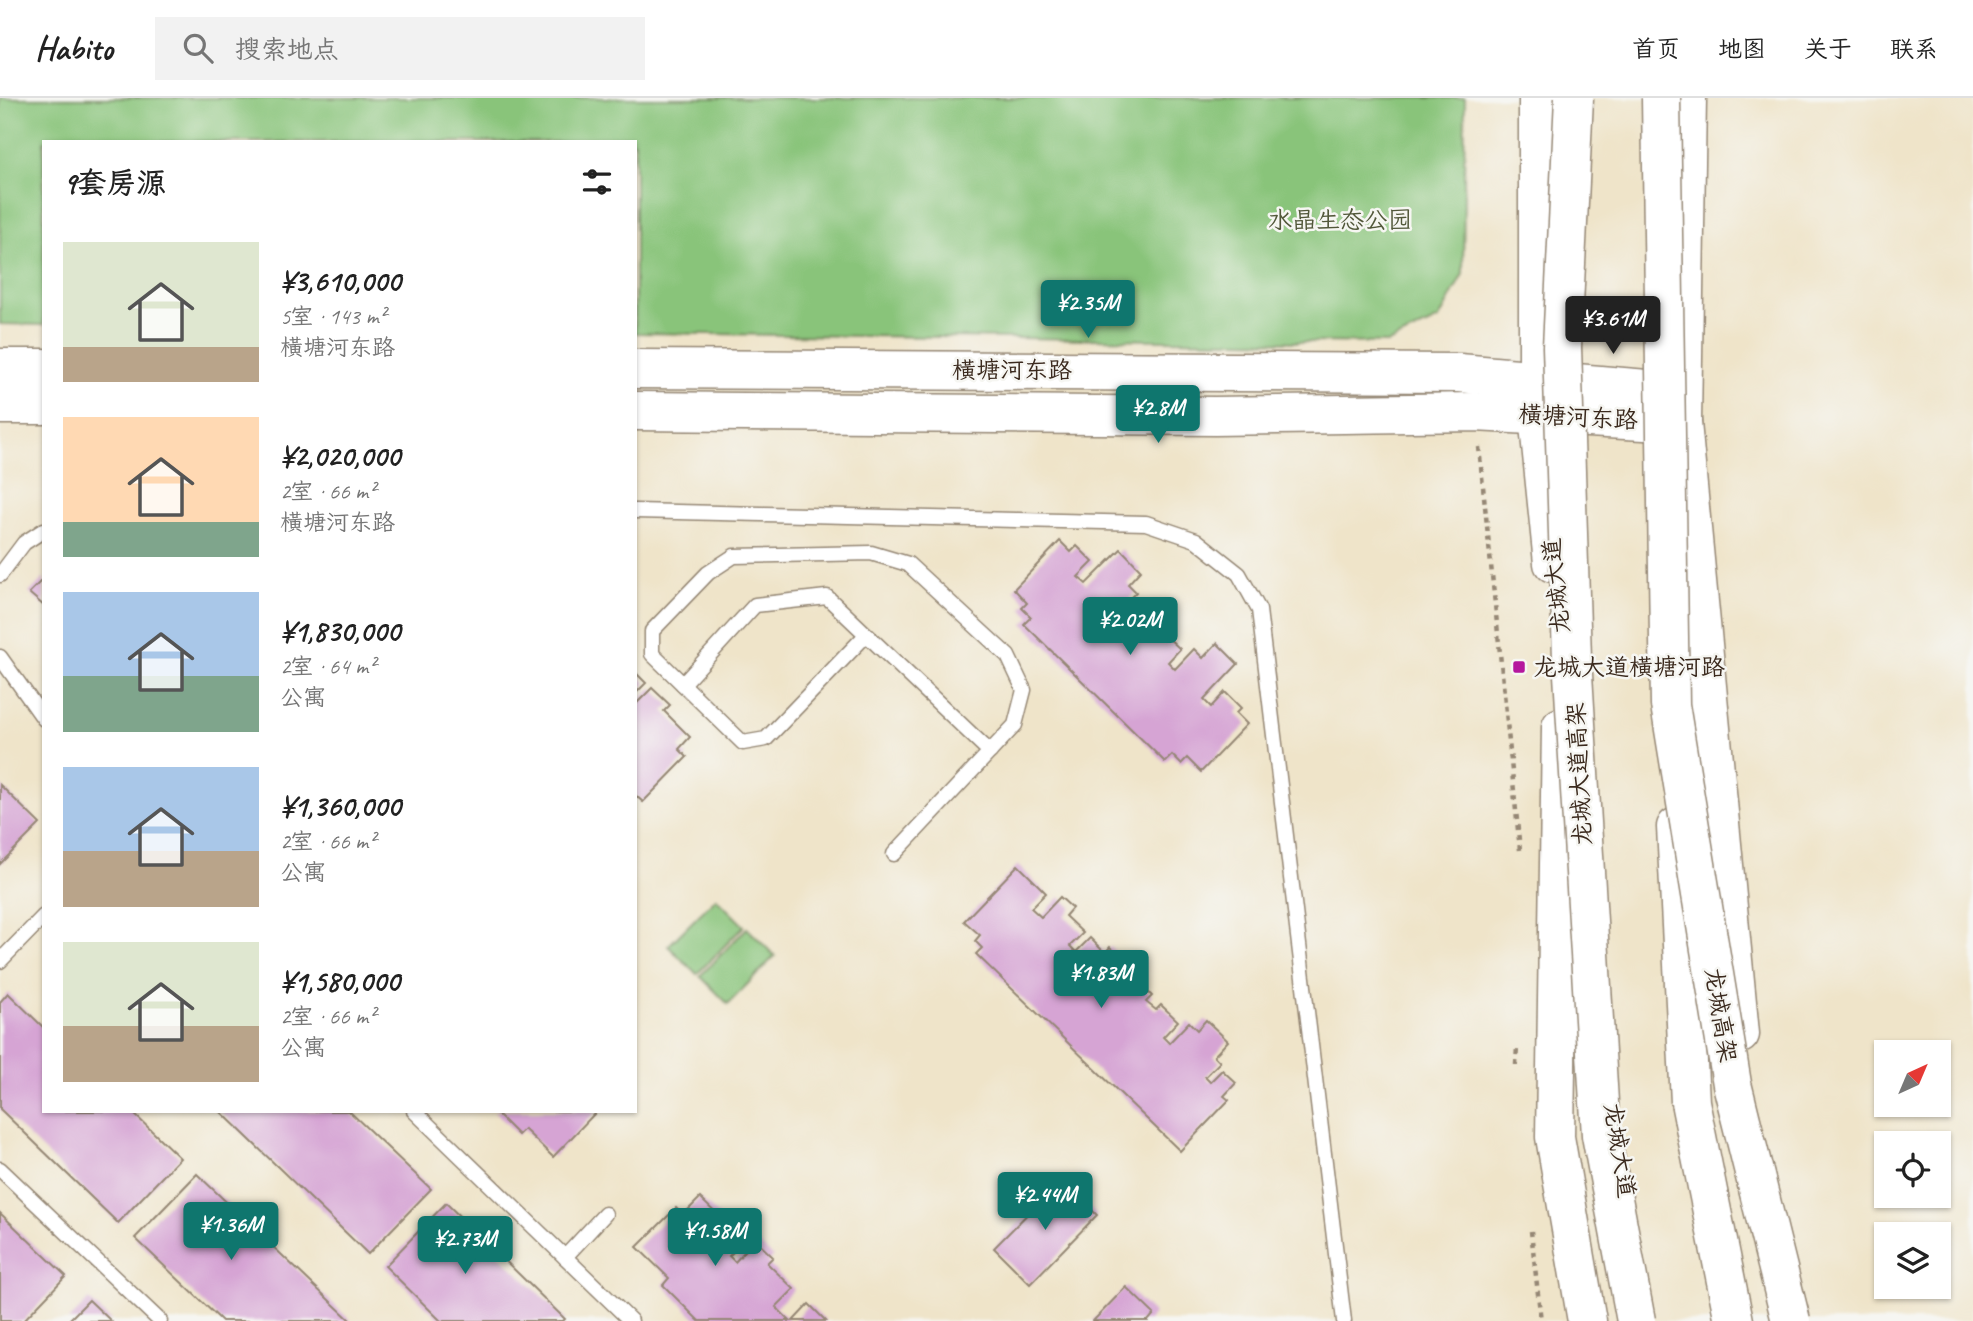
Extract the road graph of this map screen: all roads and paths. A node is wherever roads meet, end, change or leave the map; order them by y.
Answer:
1 (1538, 98) edge
2 (1574, 98) edge
3 (1661, 98) edge
4 (1687, 98) edge
5 (0, 368) edge
6 (42, 368) edge
7 (637, 369) edge
8 (1538, 397) junction
9 (0, 405) edge
10 (42, 405) edge
11 (1682, 407) junction
12 (637, 411) edge
13 (1475, 412) junction
14 (637, 512) edge
15 (42, 531) edge
16 (0, 575) edge
17 (866, 635) junction
18 (1562, 644) junction
19 (0, 657) edge
20 (683, 684) junction
21 (1670, 705) junction
22 (42, 716) edge
23 (990, 752) junction
24 (894, 855) dead end
25 (1520, 855) dead end
26 (42, 918) edge
27 (0, 961) edge
28 (1517, 1043) dead end
29 (1517, 1070) dead end
30 (416, 1113) edge
31 (0, 1169) edge
32 (605, 1214) dead end
33 (1530, 1217) dead end
34 (565, 1257) junction
35 (160, 1321) edge
36 (631, 1321) edge
37 (1344, 1321) edge
38 (1541, 1321) edge
39 (1587, 1321) edge
40 (1636, 1321) edge
41 (1650, 1321) edge
42 (1734, 1321) edge
43 (1771, 1321) edge
44 (1791, 1321) edge

1 - 8 main road, 龙城大道
2 - 40 main road, 龙城大道高架, bridge
3 - 21 main road, bridge
4 - 11 main road
5 - 6 main road
7 - 8 main road, 横塘河东路
8 - 11 main road, 横塘河东路
8 - 13 main road, 横塘河东路
8 - 18 main road, 龙城大道
9 - 10 main road
11 - 43 main road
12 - 13 main road, 横塘河东路
13 - 25 path
14 - 37 lane
15 - 16 lane
17 - 20 lane
17 - 20 lane
17 - 23 lane
18 - 39 main road
18 - 41 main road, 龙城大道
19 - 22 lane
20 - 23 lane
21 - 42 main road, bridge
21 - 44 main road, 龙城高架, bridge
23 - 24 lane
26 - 27 lane
28 - 29 path
30 - 34 lane
31 - 35 lane
32 - 34 lane
33 - 38 path
34 - 36 lane

